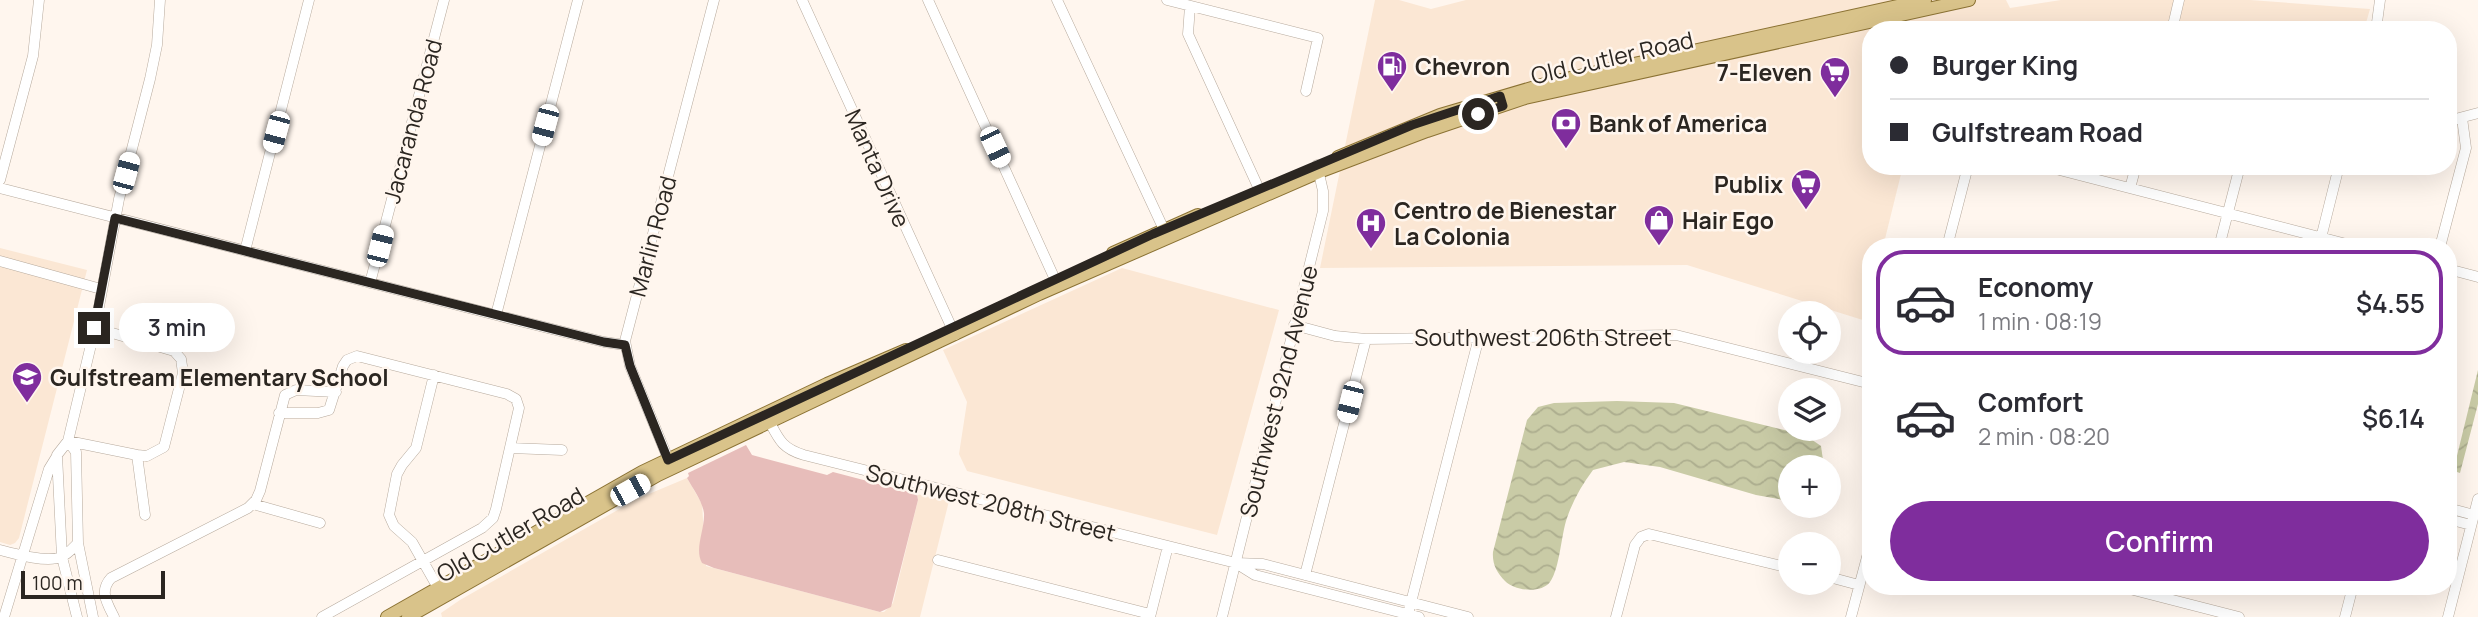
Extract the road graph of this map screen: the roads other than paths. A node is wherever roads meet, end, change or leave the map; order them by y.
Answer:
1 (39, 0) edge
2 (160, 0) edge
3 (309, 0) edge
4 (444, 0) edge
5 (578, 0) edge
6 (714, 0) edge
7 (802, 0) edge
8 (928, 0) edge
9 (1057, 0) edge
10 (1167, 0) edge
11 (1925, 0) edge
12 (1969, 0) edge
13 (2179, 0) edge
14 (2380, 0) edge
15 (1189, 6) junction
16 (1898, 11) junction
17 (2174, 21) edge
18 (2377, 21) edge
19 (1713, 51) junction
20 (1610, 68) junction
21 (1596, 82) junction
22 (1306, 91) dead end
23 (1502, 101) junction
24 (2478, 113) edge
25 (2462, 118) junction
26 (2457, 119) edge
27 (1318, 169) junction
28 (1966, 175) edge
29 (2079, 175) edge
30 (2134, 175) edge
31 (2238, 175) edge
32 (2337, 175) edge
33 (0, 180) edge
34 (0, 188) edge
35 (2130, 188) junction
36 (1259, 189) junction
37 (2228, 213) junction
38 (115, 218) junction
39 (1165, 234) junction
40 (1949, 238) edge
41 (2221, 238) edge
42 (2321, 238) joint
43 (2442, 238) edge
44 (245, 251) junction
45 (0, 261) edge
46 (2457, 271) edge
47 (2478, 277) edge
48 (370, 283) junction
49 (1057, 283) junction
50 (101, 289) junction
51 (496, 315) junction
52 (1294, 325) junction
53 (94, 328) junction
54 (953, 332) junction
55 (1479, 337) junction
56 (1366, 339) junction
57 (625, 345) junction
58 (434, 375) junction
59 (1862, 382) edge
60 (336, 392) junction
61 (279, 413) junction
62 (768, 418) junction
63 (68, 441) junction
64 (510, 448) junction
65 (562, 450) dead end
66 (57, 455) junction
67 (137, 455) junction
68 (670, 464) junction
69 (2478, 499) edge
70 (253, 504) junction
71 (2457, 512) edge
72 (145, 515) dead end
73 (2457, 519) edge
74 (2473, 520) junction
75 (320, 523) dead end
76 (78, 543) junction
77 (1168, 546) junction
78 (0, 550) edge
79 (24, 556) junction
80 (62, 557) junction
81 (939, 559) dead end
82 (423, 562) junction
83 (1236, 563) junction
84 (1778, 565) edge
85 (1862, 574) edge
86 (1305, 575) junction
87 (1841, 581) edge
88 (2457, 582) edge
89 (1859, 585) junction
90 (441, 593) junction
91 (2153, 595) edge
92 (2351, 595) edge
93 (2454, 595) edge
94 (1411, 603) junction
95 (1408, 614) junction
96 (1150, 615) edge
97 (4, 617) edge
98 (77, 617) edge
99 (93, 617) edge
100 (114, 617) edge
101 (322, 617) edge
102 (387, 617) edge
103 (408, 617) edge
104 (1223, 617) edge
105 (1419, 617) edge
106 (1468, 617) edge
107 (1616, 617) edge
108 (1851, 617) edge
109 (2239, 617) edge
110 (2345, 617) edge
111 (2448, 617) edge

1 - 33 street
2 - 38 street
3 - 44 street
4 - 48 street, Jacaranda Road
5 - 51 street
6 - 57 street, Marlin Road
7 - 54 street, Manta Drive
8 - 49 street
9 - 39 street
10 - 15 street
11 - 16 main road, Old Cutler Road
12 - 16 main road, Old Cutler Road
13 - 17 street
14 - 18 street
15 - 22 street
15 - 36 street
16 - 19 main road, Old Cutler Road
19 - 20 main road, Old Cutler Road
19 - 21 main road, Old Cutler Road
20 - 21 main road
20 - 23 main road, Old Cutler Road
21 - 23 main road, Old Cutler Road
23 - 27 main road, Old Cutler Road
24 - 25 street
25 - 26 street
25 - 43 street
27 - 36 main road, Old Cutler Road
27 - 39 main road, Old Cutler Road
27 - 52 street, Southwest 92nd Avenue
28 - 40 street
29 - 35 street
30 - 35 street
31 - 37 street
32 - 42 street
34 - 38 street
35 - 37 street
36 - 39 main road, Old Cutler Road
37 - 41 street
37 - 42 street
38 - 44 street
38 - 50 street
39 - 49 main road, Old Cutler Road
44 - 48 street
45 - 50 street
46 - 47 street
48 - 51 street
49 - 54 main road, Old Cutler Road
50 - 53 street
51 - 57 street
52 - 56 street, Southwest 206th Street
52 - 83 street, Southwest 92nd Avenue
53 - 63 street
53 - 67 street
54 - 62 main road, Old Cutler Road
55 - 56 street, Southwest 206th Street
55 - 59 street, Southwest 206th Street
55 - 94 street
56 - 86 street
57 - 68 street, Marlin Road
58 - 60 street
58 - 64 street
58 - 82 street
60 - 61 street
60 - 61 street
61 - 70 street
62 - 68 main road, Old Cutler Road
62 - 77 street, Southwest 208th Street
63 - 66 street
63 - 67 street
63 - 76 street
64 - 65 street
64 - 82 street
66 - 79 street
66 - 80 street
67 - 72 street
68 - 90 main road, Old Cutler Road
69 - 74 street
70 - 75 street
70 - 100 street
71 - 74 street
73 - 74 street
74 - 88 street
76 - 80 street
76 - 99 street
77 - 83 street, Southwest 208th Street
77 - 96 street
78 - 79 street
79 - 80 street
79 - 97 street
80 - 98 street
81 - 96 street
82 - 90 street
82 - 101 street
83 - 86 street, Southwest 208th Street
83 - 95 street, Southwest 208th Street
83 - 104 street, Southwest 92nd Avenue
84 - 107 street
85 - 89 street
86 - 94 street, Southwest 208th Street
87 - 89 street
89 - 108 street
90 - 102 main road, Old Cutler Road
90 - 103 main road, Old Cutler Road
91 - 109 street
92 - 110 street
93 - 111 street
94 - 95 street
94 - 106 street, Southwest 208th Street
95 - 105 street, Southwest 208th Street

